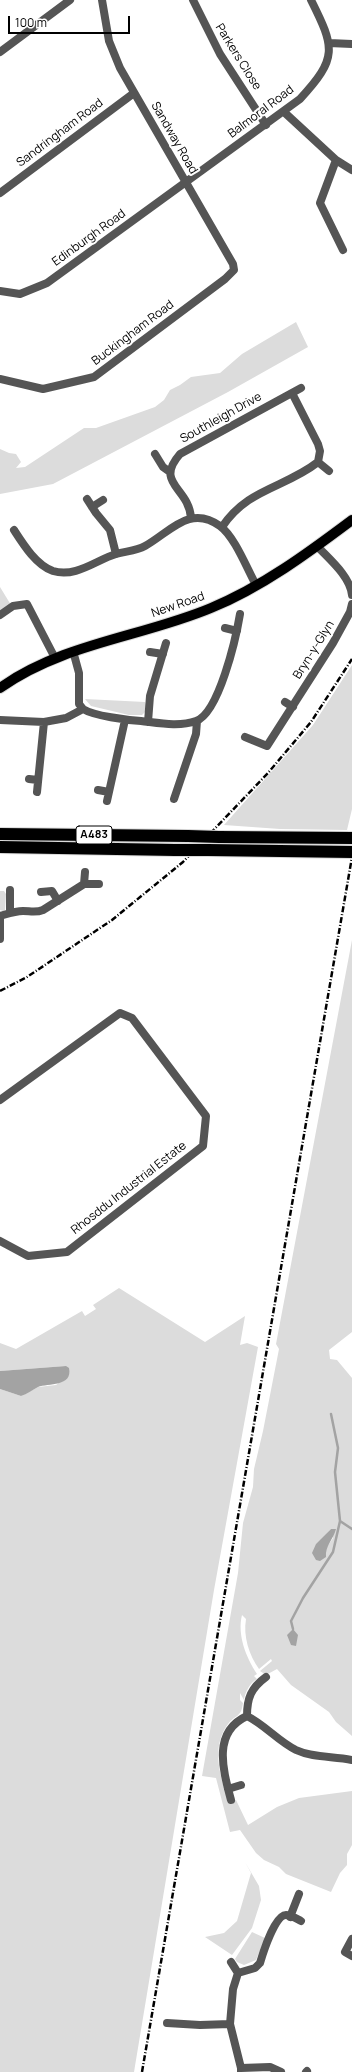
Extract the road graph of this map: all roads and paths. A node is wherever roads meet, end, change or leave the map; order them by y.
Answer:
1 (70, 0) edge
2 (102, 0) edge
3 (193, 0) edge
4 (311, 0) edge
5 (330, 43) junction
6 (352, 44) edge
7 (0, 52) edge
8 (134, 93) junction
9 (284, 112) junction
10 (266, 124) junction
11 (336, 160) junction
12 (352, 170) edge
13 (186, 183) junction
14 (0, 193) edge
15 (343, 250) dead end
16 (225, 279) joint
17 (0, 291) edge
18 (0, 379) edge
19 (301, 388) dead end
20 (292, 393) junction
21 (155, 454) dead end
22 (318, 462) junction
23 (329, 471) dead end
24 (170, 472) junction
25 (87, 499) dead end
26 (103, 500) dead end
27 (92, 507) junction
28 (190, 518) junction
29 (352, 520) edge
30 (222, 527) junction
31 (14, 530) dead end
32 (317, 546) junction
33 (116, 554) junction
34 (256, 585) junction
35 (352, 595) edge
36 (352, 604) edge
37 (240, 614) dead end
38 (0, 615) edge
39 (225, 628) dead end
40 (237, 631) junction
41 (166, 643) dead end
42 (73, 651) junction
43 (150, 652) dead end
44 (163, 654) junction
45 (54, 658) junction
46 (0, 688) edge
47 (285, 702) dead end
48 (293, 707) junction
49 (83, 709) junction
50 (0, 720) edge
51 (125, 720) junction
52 (197, 720) junction
53 (44, 722) junction
54 (148, 722) junction
55 (244, 737) dead end
56 (29, 780) dead end
57 (38, 780) junction
58 (98, 790) dead end
59 (37, 792) dead end
60 (174, 799) dead end
61 (0, 834) edge
62 (350, 838) edge
63 (0, 847) edge
64 (349, 852) edge
65 (85, 872) dead end
66 (84, 884) junction
67 (99, 884) dead end
68 (10, 890) dead end
69 (42, 892) dead end
70 (58, 901) junction
71 (10, 913) junction
72 (0, 916) edge
73 (0, 938) edge
74 (0, 1100) edge
75 (0, 1241) edge
76 (266, 1677) dead end
77 (247, 1716) junction
78 (352, 1760) edge
79 (241, 1785) dead end
80 (228, 1789) junction
81 (231, 1800) dead end
82 (299, 1894) dead end
83 (290, 1916) junction
84 (301, 1921) dead end
85 (352, 1939) edge
86 (352, 1956) edge
87 (231, 1962) dead end
88 (238, 1973) junction
89 (167, 2023) dead end
90 (230, 2024) junction
91 (241, 2070) edge
92 (281, 2072) edge

1 - 7 street
2 - 8 street, Sandway Road
3 - 10 street, Parkers Close
4 - 5 street, Balmoral Road
5 - 6 street
5 - 9 street, Balmoral Road
8 - 13 street, Sandway Road
8 - 14 street, Sandringham Road
9 - 10 street, Balmoral Road
9 - 11 street
10 - 13 street, Balmoral Road
11 - 12 street
11 - 15 street
13 - 16 street, Sandway Road
13 - 17 street, Edinburgh Road
16 - 18 street, Buckingham Road
19 - 20 street, Southleigh Drive
20 - 22 street
20 - 24 street, Southleigh Drive
21 - 24 street
22 - 23 street
22 - 30 street
24 - 28 street
25 - 27 street
26 - 27 street
27 - 33 street
28 - 30 street
28 - 33 street
29 - 32 main road, New Road
30 - 34 street
31 - 33 street
32 - 34 main road, New Road
32 - 35 street
34 - 42 main road, New Road
36 - 48 street, Bryn-y-Glyn
37 - 40 street
38 - 45 street
39 - 40 street
40 - 52 street
41 - 44 street
42 - 45 main road, New Road
42 - 49 street
43 - 44 street
44 - 54 street
45 - 46 main road, New Road
47 - 48 street
48 - 55 street, Bryn-y-Glyn
49 - 51 street
49 - 53 street
50 - 53 street
51 - 54 street
51 - 58 street
52 - 54 street
52 - 60 street
53 - 57 street
56 - 57 street
57 - 59 street
61 - 62 highway, A483, bridge
63 - 64 highway, A483, bridge
65 - 66 street
66 - 67 street
66 - 70 street
68 - 71 street
69 - 70 street
70 - 71 street
71 - 72 street
72 - 73 street
74 - 75 street, Rhosddu Industrial Estate
76 - 77 street
77 - 78 street
77 - 80 street
79 - 80 street
80 - 81 street
82 - 83 street
83 - 84 street
83 - 88 street
85 - 86 street
87 - 88 street
88 - 90 street
89 - 90 street
90 - 91 street
91 - 92 street

